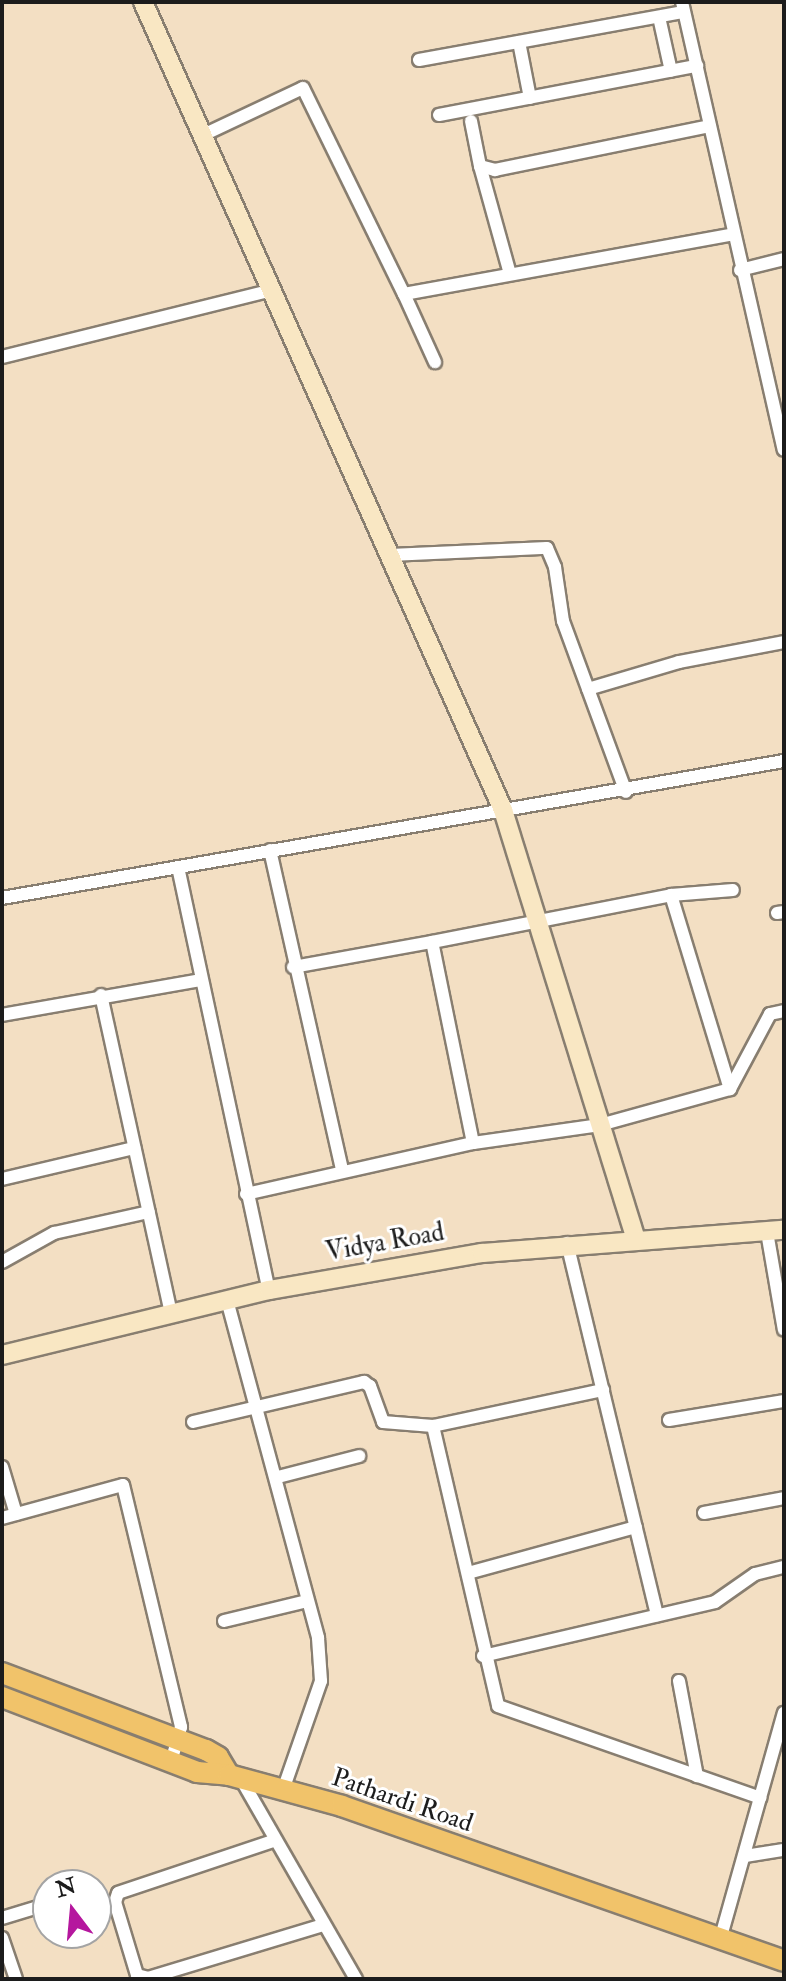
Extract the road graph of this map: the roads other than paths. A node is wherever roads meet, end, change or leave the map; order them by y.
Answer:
1 (143, 2) edge
2 (683, 7) edge
3 (659, 17) junction
4 (519, 42) junction
5 (419, 60) dead end
6 (697, 66) junction
7 (671, 71) junction
8 (530, 98) junction
9 (439, 115) dead end
10 (471, 121) dead end
11 (710, 126) junction
12 (203, 135) junction
13 (480, 166) junction
14 (733, 234) junction
15 (784, 259) edge
16 (740, 270) junction
17 (510, 274) junction
18 (273, 290) junction
19 (404, 294) junction
20 (2, 357) edge
21 (435, 362) dead end
22 (784, 450) edge
23 (390, 555) junction
24 (784, 642) edge
25 (588, 689) junction
26 (784, 761) edge
27 (626, 792) junction
28 (503, 810) junction
29 (270, 850) junction
30 (178, 867) junction
31 (733, 890) dead end
32 (671, 895) junction
33 (2, 898) edge
34 (538, 922) junction
35 (432, 942) junction
36 (293, 967) junction
37 (200, 980) junction
38 (101, 995) junction
39 (784, 1011) edge
40 (2, 1015) edge
41 (730, 1089) junction
42 (600, 1125) junction
43 (473, 1143) junction
44 (134, 1148) junction
45 (342, 1170) junction
46 (2, 1179) edge
47 (246, 1194) junction
48 (149, 1212) junction
49 (775, 1231) edge
50 (636, 1239) junction
51 (567, 1243) junction
52 (2, 1262) edge
53 (269, 1290) junction
54 (227, 1300) junction
55 (171, 1314) junction
56 (784, 1330) edge
57 (2, 1355) edge
58 (603, 1390) junction
59 (784, 1401) edge
60 (257, 1406) junction
61 (669, 1420) dead end
62 (193, 1422) dead end
63 (433, 1426) junction
64 (359, 1456) dead end
65 (2, 1467) edge
66 (278, 1477) junction
67 (784, 1498) edge
68 (704, 1513) dead end
69 (16, 1514) junction
70 (2, 1518) edge
71 (636, 1527) junction
72 (784, 1567) edge
73 (468, 1573) junction
74 (307, 1601) junction
75 (657, 1615) junction
76 (224, 1621) dead end
77 (483, 1656) junction
78 (2, 1673) edge
79 (679, 1681) dead end
80 (2, 1697) edge
81 (784, 1713) edge
82 (179, 1740) junction
83 (171, 1762) junction
84 (697, 1776) junction
85 (235, 1777) junction
86 (283, 1790) junction
87 (760, 1798) junction
88 (273, 1841) junction
89 (784, 1850) edge
90 (745, 1856) junction
91 (32, 1909) edge
92 (2, 1918) edge
93 (323, 1925) junction
94 (2, 1938) edge
95 (720, 1940) junction
96 (784, 1961) edge
97 (16, 1979) edge
98 (356, 1979) edge

1 - 12 street
2 - 3 street
2 - 6 street
3 - 4 street
3 - 7 street
4 - 5 street
4 - 8 street
6 - 7 street
6 - 11 street
7 - 8 street
8 - 9 street
10 - 13 street
11 - 13 street
11 - 14 street
12 - 18 street
12 - 19 street
13 - 17 street
14 - 16 street
14 - 17 street
15 - 16 street
16 - 22 street
17 - 19 street
18 - 20 street
18 - 23 street
19 - 21 street
23 - 25 street
23 - 28 street
24 - 25 street
25 - 27 street
26 - 27 street
27 - 28 street
28 - 29 street
28 - 34 street
29 - 30 street
29 - 36 street
30 - 33 street
30 - 37 street
31 - 32 street
32 - 34 street
32 - 41 street
34 - 35 street
34 - 42 street
35 - 36 street
35 - 43 street
36 - 45 street
37 - 38 street
37 - 47 street
38 - 40 street
38 - 44 street
39 - 41 street
41 - 42 street
42 - 43 street
42 - 50 street
43 - 45 street
44 - 46 street
44 - 48 street
45 - 47 street
47 - 53 street
48 - 52 street
48 - 55 street
49 - 50 street, Vidya Road
49 - 56 street
50 - 51 street, Vidya Road
51 - 53 street, Vidya Road
51 - 58 street
53 - 54 street, Vidya Road
54 - 55 street, Vidya Road
54 - 60 street
55 - 57 street, Vidya Road
58 - 63 street
58 - 71 street
59 - 61 street
60 - 62 street
60 - 63 street
60 - 66 street
63 - 73 street
64 - 66 street
65 - 69 street
66 - 74 street
67 - 68 street
69 - 70 street
69 - 82 street
71 - 73 street
71 - 75 street
72 - 75 street
73 - 77 street
74 - 76 street
74 - 86 street
75 - 77 street
77 - 84 street
78 - 82 main road
79 - 84 street
80 - 83 main road, Pathardi Road
81 - 87 street
82 - 83 street
82 - 85 main road
83 - 85 main road, Pathardi Road
84 - 87 street
85 - 86 main road, Pathardi Road
85 - 88 street
86 - 95 main road, Pathardi Road
87 - 90 street
88 - 93 street
88 - 93 street
89 - 90 street
90 - 95 street
91 - 92 street
93 - 98 street
94 - 97 street
95 - 96 main road, Pathardi Road

